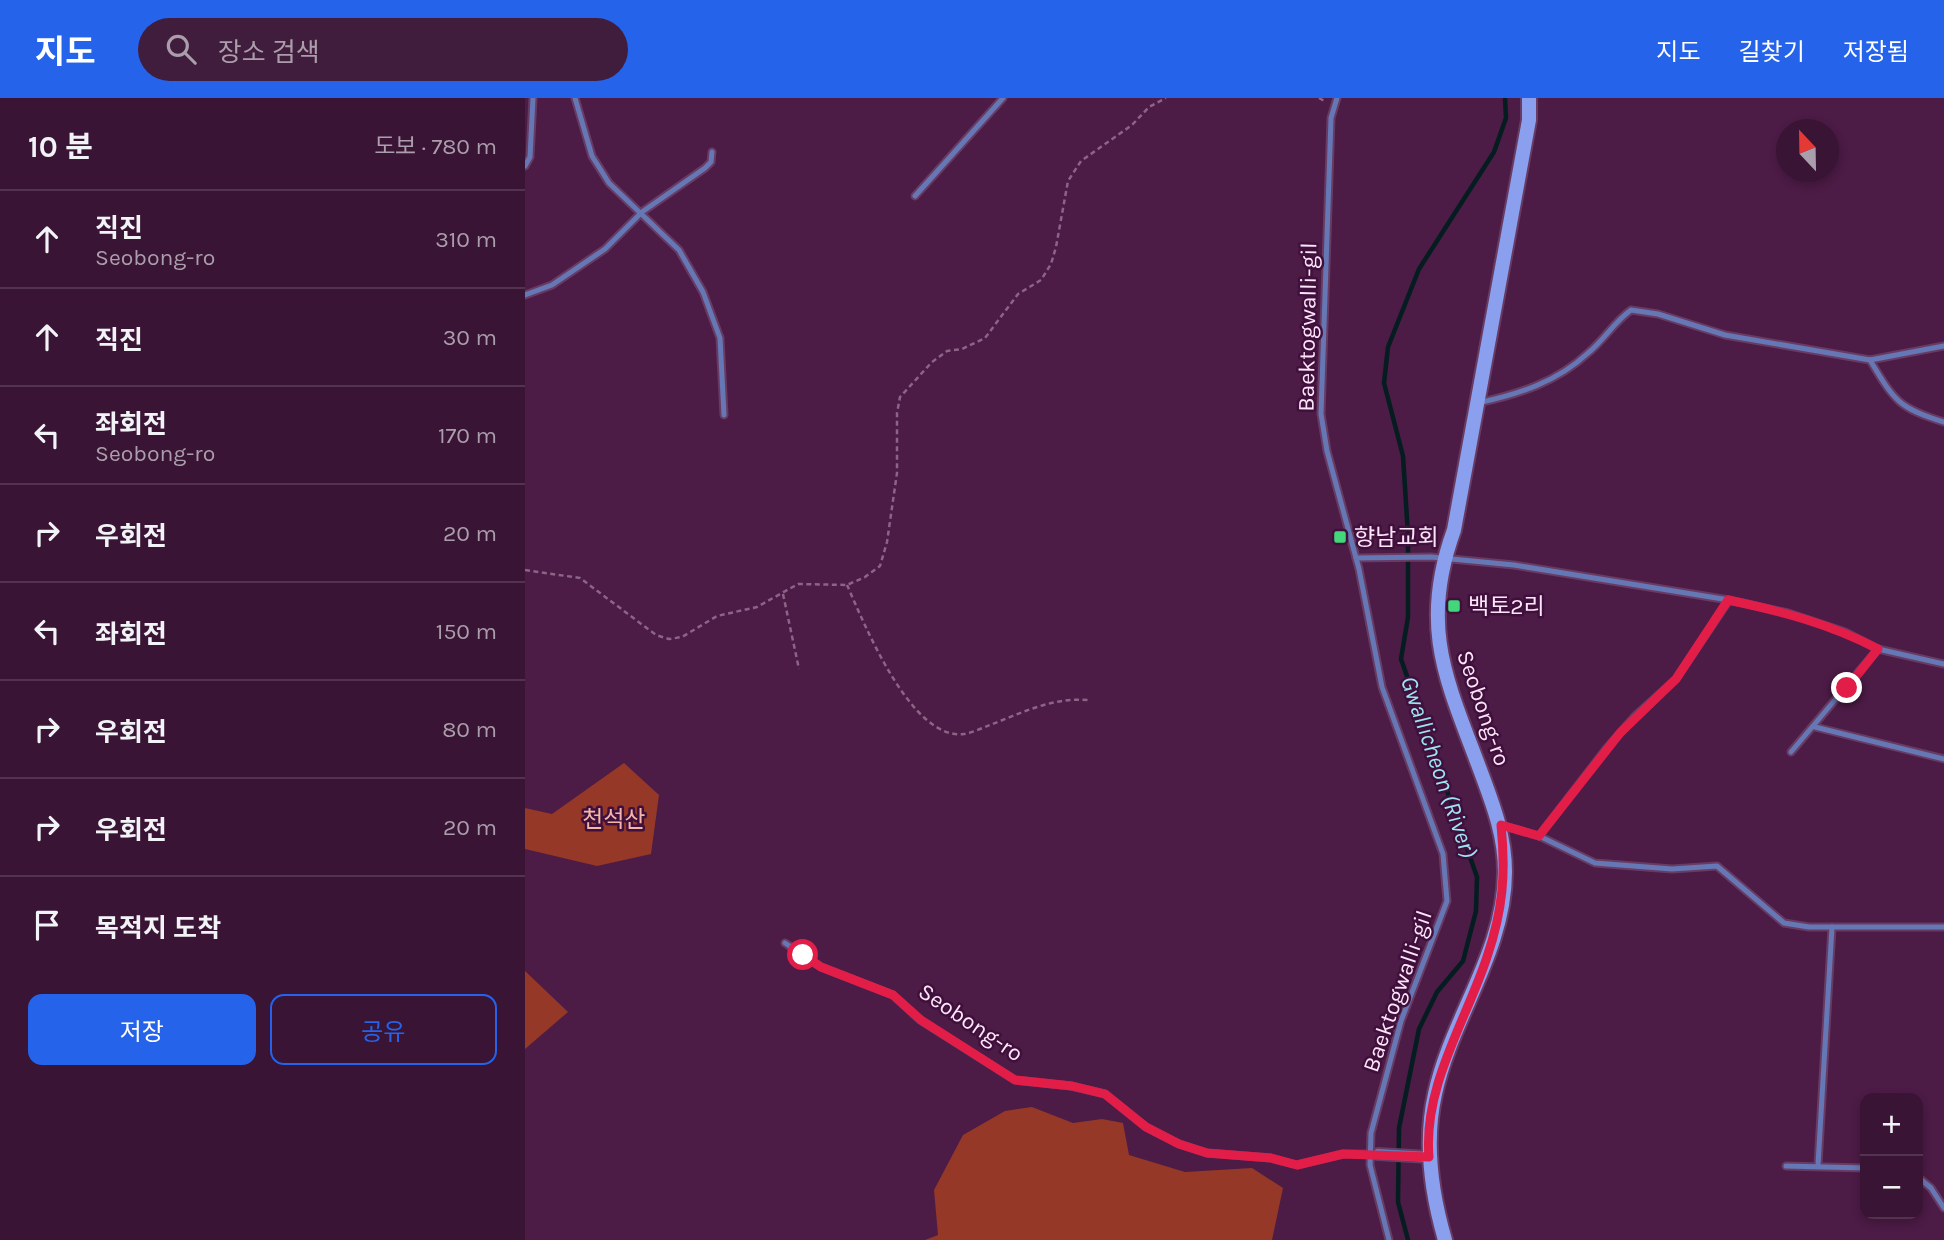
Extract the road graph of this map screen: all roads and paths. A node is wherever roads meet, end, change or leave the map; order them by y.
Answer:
1 (533, 98) edge
2 (575, 98) edge
3 (1003, 98) edge
4 (1166, 98) edge
5 (1338, 98) edge
6 (1529, 98) edge
7 (712, 152) dead end
8 (525, 166) edge
9 (915, 196) dead end
10 (642, 212) junction
11 (525, 295) edge
12 (1944, 346) edge
13 (1870, 360) junction
14 (1478, 403) junction
15 (724, 415) dead end
16 (1944, 422) edge
17 (1356, 558) junction
18 (1437, 558) junction
19 (525, 570) edge
20 (847, 584) junction
21 (783, 593) junction
22 (1728, 600) junction
23 (1878, 649) junction
24 (1944, 664) edge
25 (799, 669) dead end
26 (1088, 700) dead end
27 (1815, 727) junction
28 (1791, 752) dead end
29 (1944, 759) edge
30 (1501, 825) junction
31 (1539, 836) junction
32 (1832, 927) junction
33 (1944, 927) edge
34 (785, 943) dead end
35 (1374, 1154) junction
36 (1429, 1157) junction
37 (1818, 1165) junction
38 (1786, 1166) dead end
39 (1860, 1168) edge
40 (1923, 1182) edge
41 (1944, 1208) edge
42 (1389, 1240) edge
43 (1445, 1240) edge

1 - 8 lane
2 - 10 lane
3 - 9 lane
4 - 20 path
5 - 17 lane, Baektogwalli-gil
6 - 14 main road, Seobong-ro
7 - 10 lane
10 - 11 lane
10 - 15 lane
12 - 13 lane
13 - 14 lane
13 - 16 lane
14 - 18 main road, Seobong-ro
17 - 18 lane
17 - 35 lane, Baektogwalli-gil
18 - 22 lane
18 - 30 main road, Seobong-ro
19 - 21 path
20 - 21 path
20 - 26 path
21 - 25 path
22 - 23 lane
22 - 31 lane
23 - 24 lane
23 - 27 lane
27 - 28 lane
27 - 29 lane
30 - 31 lane
30 - 36 main road, Seobong-ro
31 - 32 lane
32 - 33 lane
32 - 37 lane
34 - 35 lane, Seobong-ro
35 - 36 street
35 - 42 lane, Baektogwalli-gil
36 - 43 main road, Seobong-ro
37 - 38 lane
37 - 39 lane
40 - 41 lane

